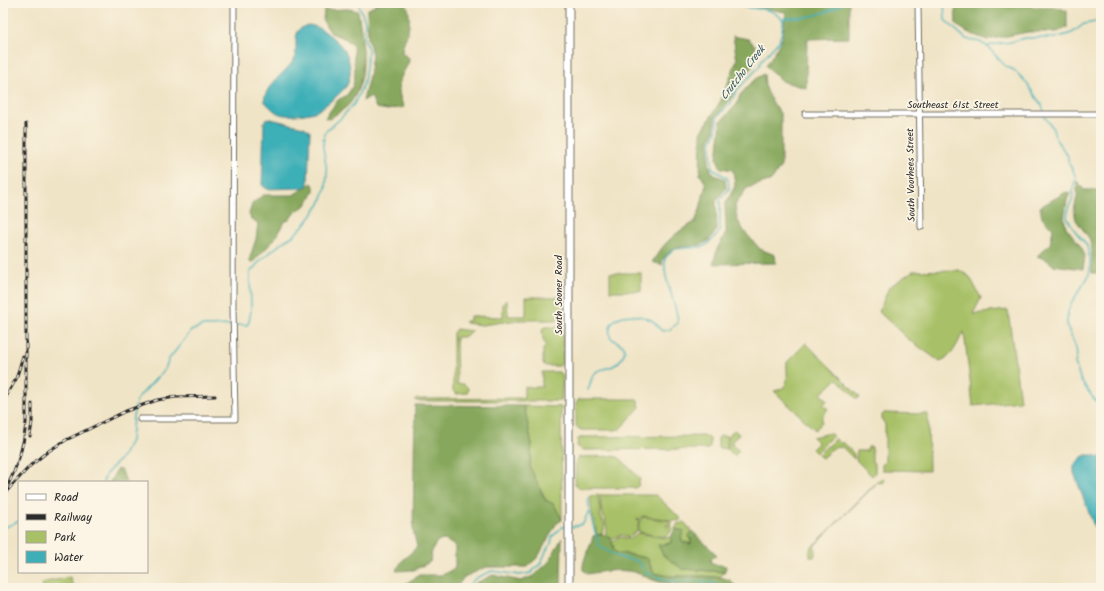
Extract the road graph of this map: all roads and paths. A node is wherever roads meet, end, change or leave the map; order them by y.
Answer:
1 (234, 3) edge
2 (569, 3) edge
3 (918, 3) edge
4 (805, 114) dead end
5 (1101, 114) edge
6 (919, 115) junction
7 (921, 227) dead end
8 (140, 419) dead end
9 (88, 588) edge
10 (91, 588) edge
11 (569, 588) edge

1 - 8 street
2 - 11 main road, South Sooner Road
3 - 6 street, South Voorhees Street
4 - 6 street, Southeast 61st Street
5 - 6 street, Southeast 61st Street
6 - 7 street, South Voorhees Street
9 - 10 street

